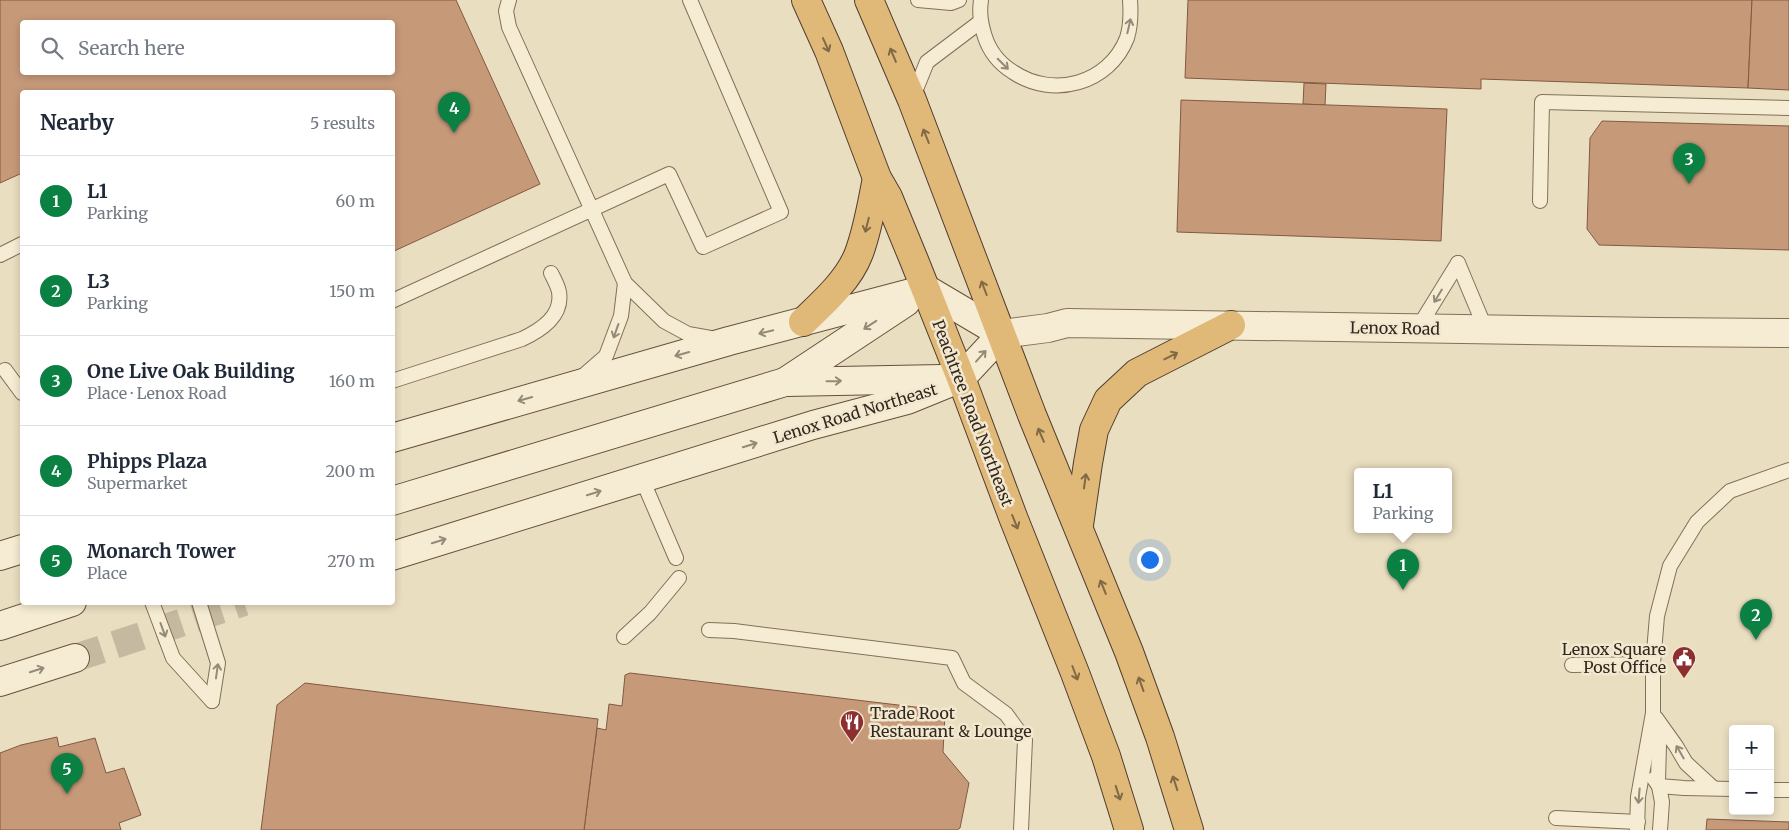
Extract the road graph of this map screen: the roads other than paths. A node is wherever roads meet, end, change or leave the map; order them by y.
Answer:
1 (509, 0) edge
2 (690, 0) edge
3 (806, 0) edge
4 (869, 0) edge
5 (918, 0) edge
6 (959, 0) edge
7 (980, 0) edge
8 (1130, 0) edge
9 (980, 22) junction
10 (912, 100) junction
11 (1789, 108) edge
12 (877, 178) junction
13 (1540, 201) dead end
14 (592, 209) junction
15 (20, 245) edge
16 (0, 255) edge
17 (551, 273) dead end
18 (625, 283) junction
19 (926, 289) junction
20 (395, 300) edge
21 (803, 322) junction
22 (1231, 325) junction
23 (1418, 328) junction
24 (1486, 330) junction
25 (1789, 333) edge
26 (1002, 334) junction
27 (728, 341) junction
28 (2, 369) edge
29 (20, 374) edge
30 (961, 378) junction
31 (395, 380) edge
32 (785, 382) junction
33 (572, 386) junction
34 (20, 391) edge
35 (395, 437) edge
36 (1789, 470) edge
37 (642, 479) junction
38 (395, 500) edge
39 (1079, 529) junction
40 (20, 550) edge
41 (395, 555) edge
42 (0, 556) edge
43 (676, 558) dead end
44 (679, 578) dead end
45 (63, 605) edge
46 (153, 605) edge
47 (200, 605) edge
48 (0, 626) edge
49 (709, 630) dead end
50 (624, 637) dead end
51 (75, 658) tunnel mouth
52 (1653, 664) junction
53 (1572, 665) dead end
54 (0, 682) edge
55 (1653, 713) junction
56 (1643, 762) junction
57 (1659, 786) junction
58 (1712, 787) junction
59 (1729, 788) edge
60 (1774, 790) edge
61 (1789, 790) edge
62 (1556, 818) dead end
63 (1637, 826) edge
64 (1021, 830) edge
65 (1129, 830) edge
66 (1189, 830) edge
67 (1660, 830) edge

1 - 14 lane
2 - 14 lane
3 -> 12 highway, Peachtree Road Northeast
10 -> 4 highway
5 - 6 lane
7 - 9 lane
9 -> 8 lane
9 - 10 lane
26 -> 10 highway
11 - 13 lane
12 - 19 highway, Peachtree Road Northeast
12 -> 21 highway
14 - 18 lane
14 - 20 lane
15 - 16 lane
17 - 31 lane
18 - 27 lane
18 -> 33 lane
19 - 21 main road
19 - 26 main road
19 - 30 highway, Peachtree Road Northeast
19 -> 32 main road
21 -> 27 main road
22 - 23 main road, Lenox Road
22 - 26 main road, Lenox Road
39 -> 22 highway
23 - 24 main road, Lenox Road
24 -> 23 lane
24 - 25 main road, Lenox Road
30 -> 26 main road, Lenox Road Northeast
39 -> 26 highway
27 -> 33 main road
28 - 29 lane
28 - 34 lane
32 -> 30 main road
37 -> 30 main road, Lenox Road Northeast
30 -> 65 highway, Peachtree Road Northeast
32 - 38 main road
33 -> 35 main road
36 - 52 lane
41 -> 37 main road, Lenox Road Northeast
37 - 43 lane
66 -> 39 highway
40 - 42 main road
44 - 50 lane
45 - 48 main road
46 -> 47 lane
49 - 64 lane
54 -> 51 main road
52 - 53 lane
52 - 55 lane
55 - 56 lane
55 - 57 lane
58 -> 55 lane
56 - 57 lane
56 -> 63 lane
57 - 58 lane
57 - 67 lane
58 - 59 lane
60 - 61 lane
62 - 63 lane

